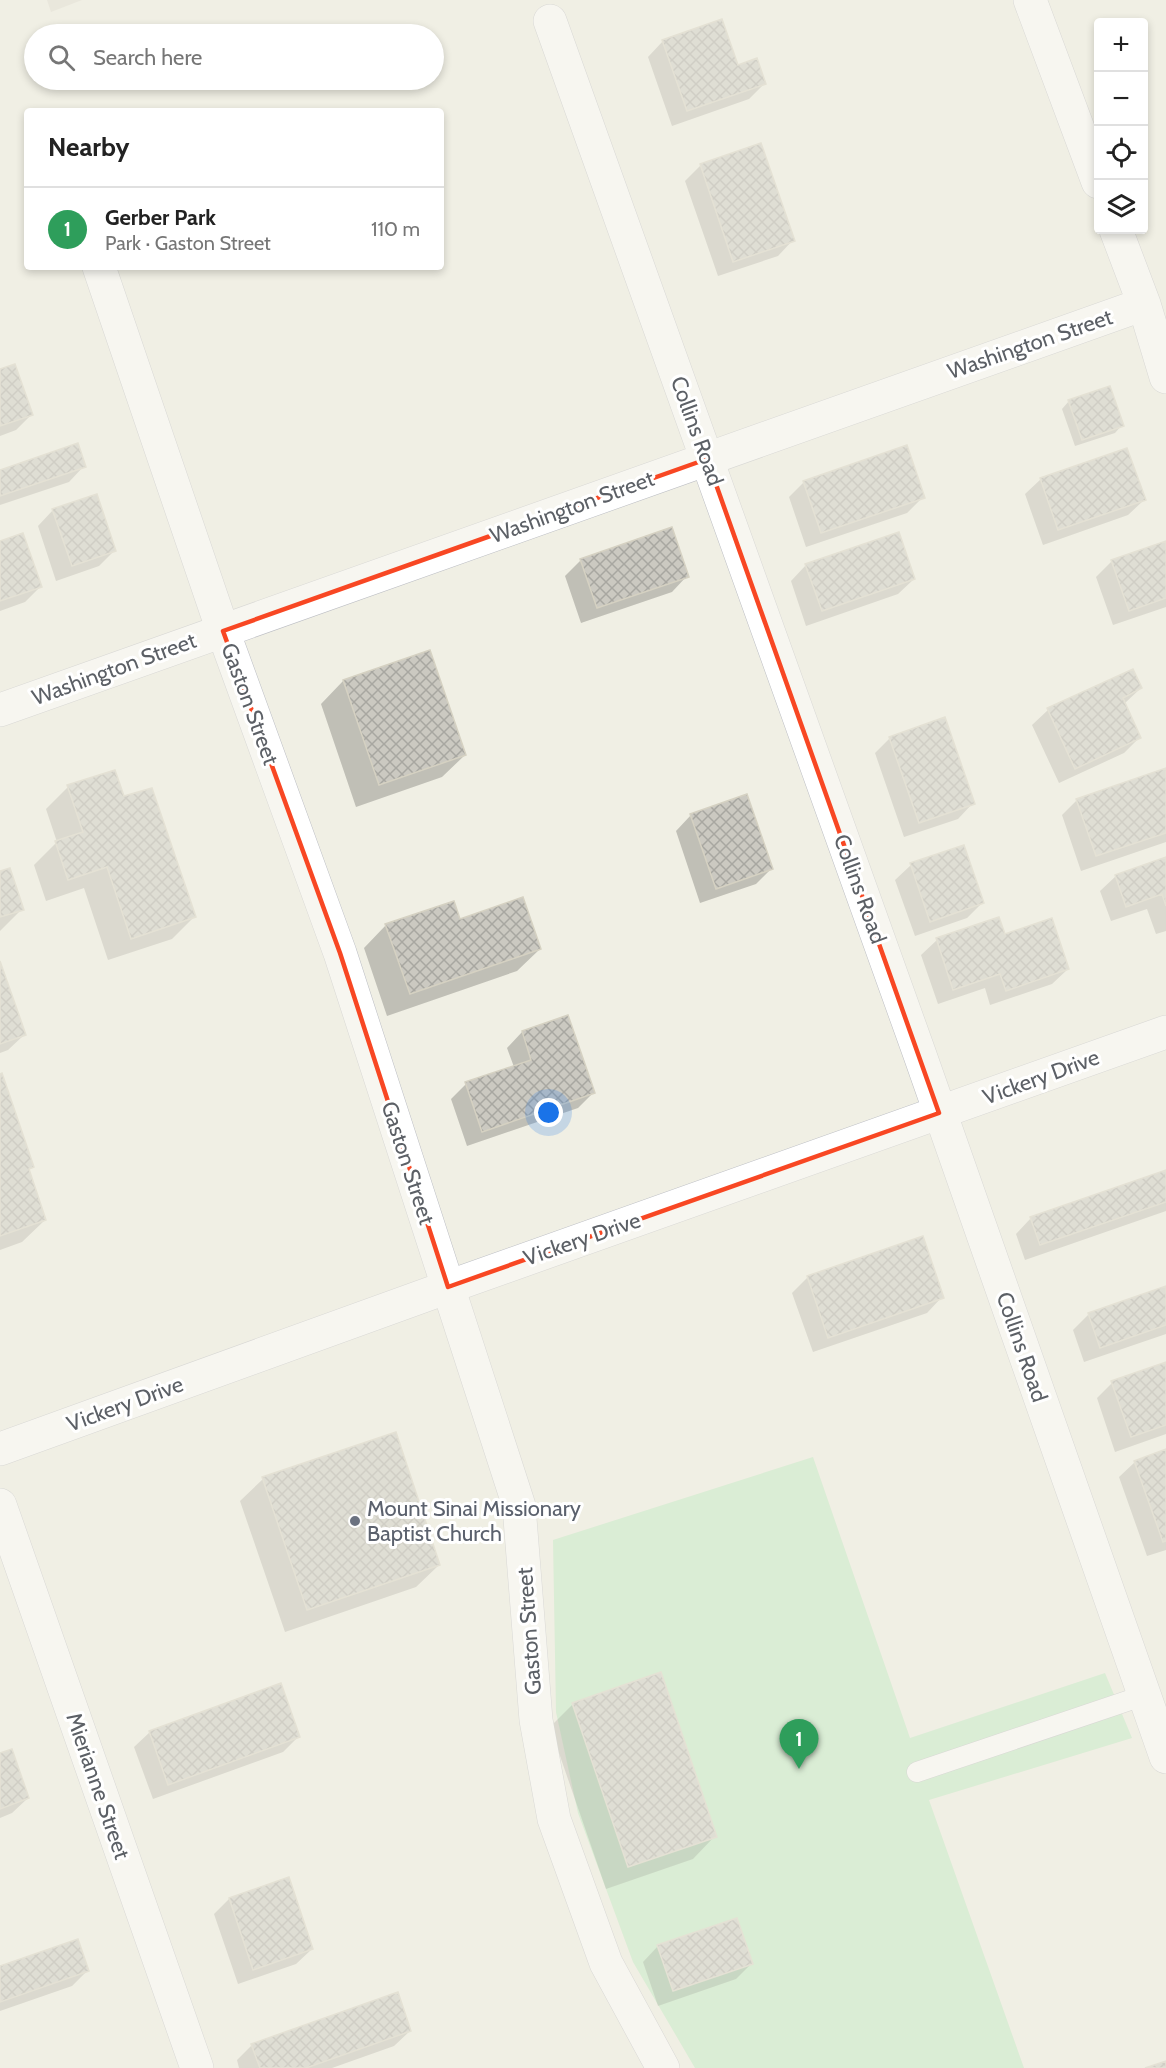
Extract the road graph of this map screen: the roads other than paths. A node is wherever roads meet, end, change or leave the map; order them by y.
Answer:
1 (1030, 0) edge
2 (550, 21) dead end
3 (1097, 180) edge
4 (1118, 234) edge
5 (100, 270) edge
6 (1144, 304) junction
7 (1166, 377) edge
8 (707, 459) junction
9 (223, 630) junction
10 (0, 710) edge
11 (1166, 1032) edge
12 (939, 1113) junction
13 (448, 1287) junction
14 (0, 1449) edge
15 (0, 1505) edge
16 (1145, 1695) junction
17 (1166, 1758) edge
18 (917, 1772) dead end
19 (197, 2068) edge
20 (663, 2068) edge

1 - 3 street
2 - 8 street, Collins Road
4 - 6 street
5 - 9 street, Gaston Street
6 - 7 street
6 - 8 street, Washington Street
8 - 9 street, Washington Street
8 - 12 street, Collins Road
9 - 10 street, Washington Street
9 - 13 street, Gaston Street
11 - 12 street, Vickery Drive
12 - 13 street, Vickery Drive
12 - 16 street, Collins Road
13 - 14 street, Vickery Drive
13 - 20 street, Gaston Street
15 - 19 street, Mierianne Street
16 - 17 street, Collins Road
16 - 18 lane

